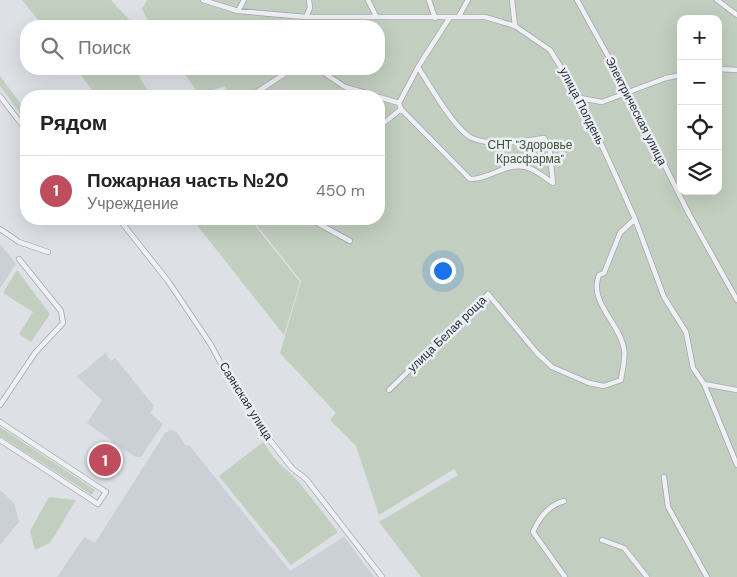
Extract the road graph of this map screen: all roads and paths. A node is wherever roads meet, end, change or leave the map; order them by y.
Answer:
1 (202, 0) edge
2 (244, 0) edge
3 (309, 0) edge
4 (368, 0) edge
5 (429, 0) edge
6 (468, 0) edge
7 (512, 0) edge
8 (578, 0) edge
9 (718, 0) edge
10 (238, 11) junction
11 (737, 15) edge
12 (376, 16) junction
13 (459, 16) junction
14 (306, 17) junction
15 (450, 17) junction
16 (435, 18) junction
17 (515, 26) junction
18 (418, 67) junction
19 (722, 69) edge
20 (737, 70) edge
21 (283, 75) edge
22 (327, 75) edge
23 (677, 76) edge
24 (260, 90) edge
25 (355, 90) edge
26 (628, 92) junction
27 (0, 96) edge
28 (580, 98) junction
29 (385, 99) edge
30 (398, 103) junction
31 (401, 109) junction
32 (20, 122) edge
33 (385, 122) edge
34 (635, 219) junction
35 (123, 225) edge
36 (321, 225) edge
37 (0, 229) edge
38 (350, 241) dead end
39 (48, 252) dead end
40 (19, 259) dead end
41 (737, 300) edge
42 (704, 384) junction
43 (389, 390) dead end
44 (737, 390) edge
45 (0, 405) edge
46 (0, 422) edge
47 (0, 440) edge
48 (737, 465) edge
49 (664, 477) dead end
50 (564, 501) dead end
51 (602, 540) dead end
52 (382, 577) edge
53 (565, 577) edge
54 (647, 577) edge
55 (707, 577) edge

1 - 10 street, улица Полдень
2 - 10 street
3 - 14 street
4 - 12 street
5 - 16 street
6 - 13 street
7 - 17 street
8 - 26 street, Электрическая улица
9 - 11 street
10 - 14 street, улица Полдень
12 - 14 street, улица Полдень
12 - 16 street, улица Полдень
13 - 15 street, улица Полдень
13 - 17 street, улица Полдень
15 - 16 street, улица Полдень
15 - 18 street
17 - 28 street, улица Полдень
18 - 30 street
18 - 31 street
19 - 20 street
21 - 24 street
22 - 25 street
23 - 26 street
26 - 28 street
26 - 41 street, Электрическая улица
27 - 32 street
28 - 34 street, улица Полдень
29 - 30 street
30 - 31 street
31 - 33 street
34 - 42 street, улица Полдень
34 - 43 street, улица Белая роща
35 - 52 street, Саянская улица
36 - 38 street
37 - 39 street
40 - 45 street
42 - 44 street
42 - 48 street, улица Полдень
46 - 47 street
49 - 55 street
50 - 53 street
51 - 54 street

